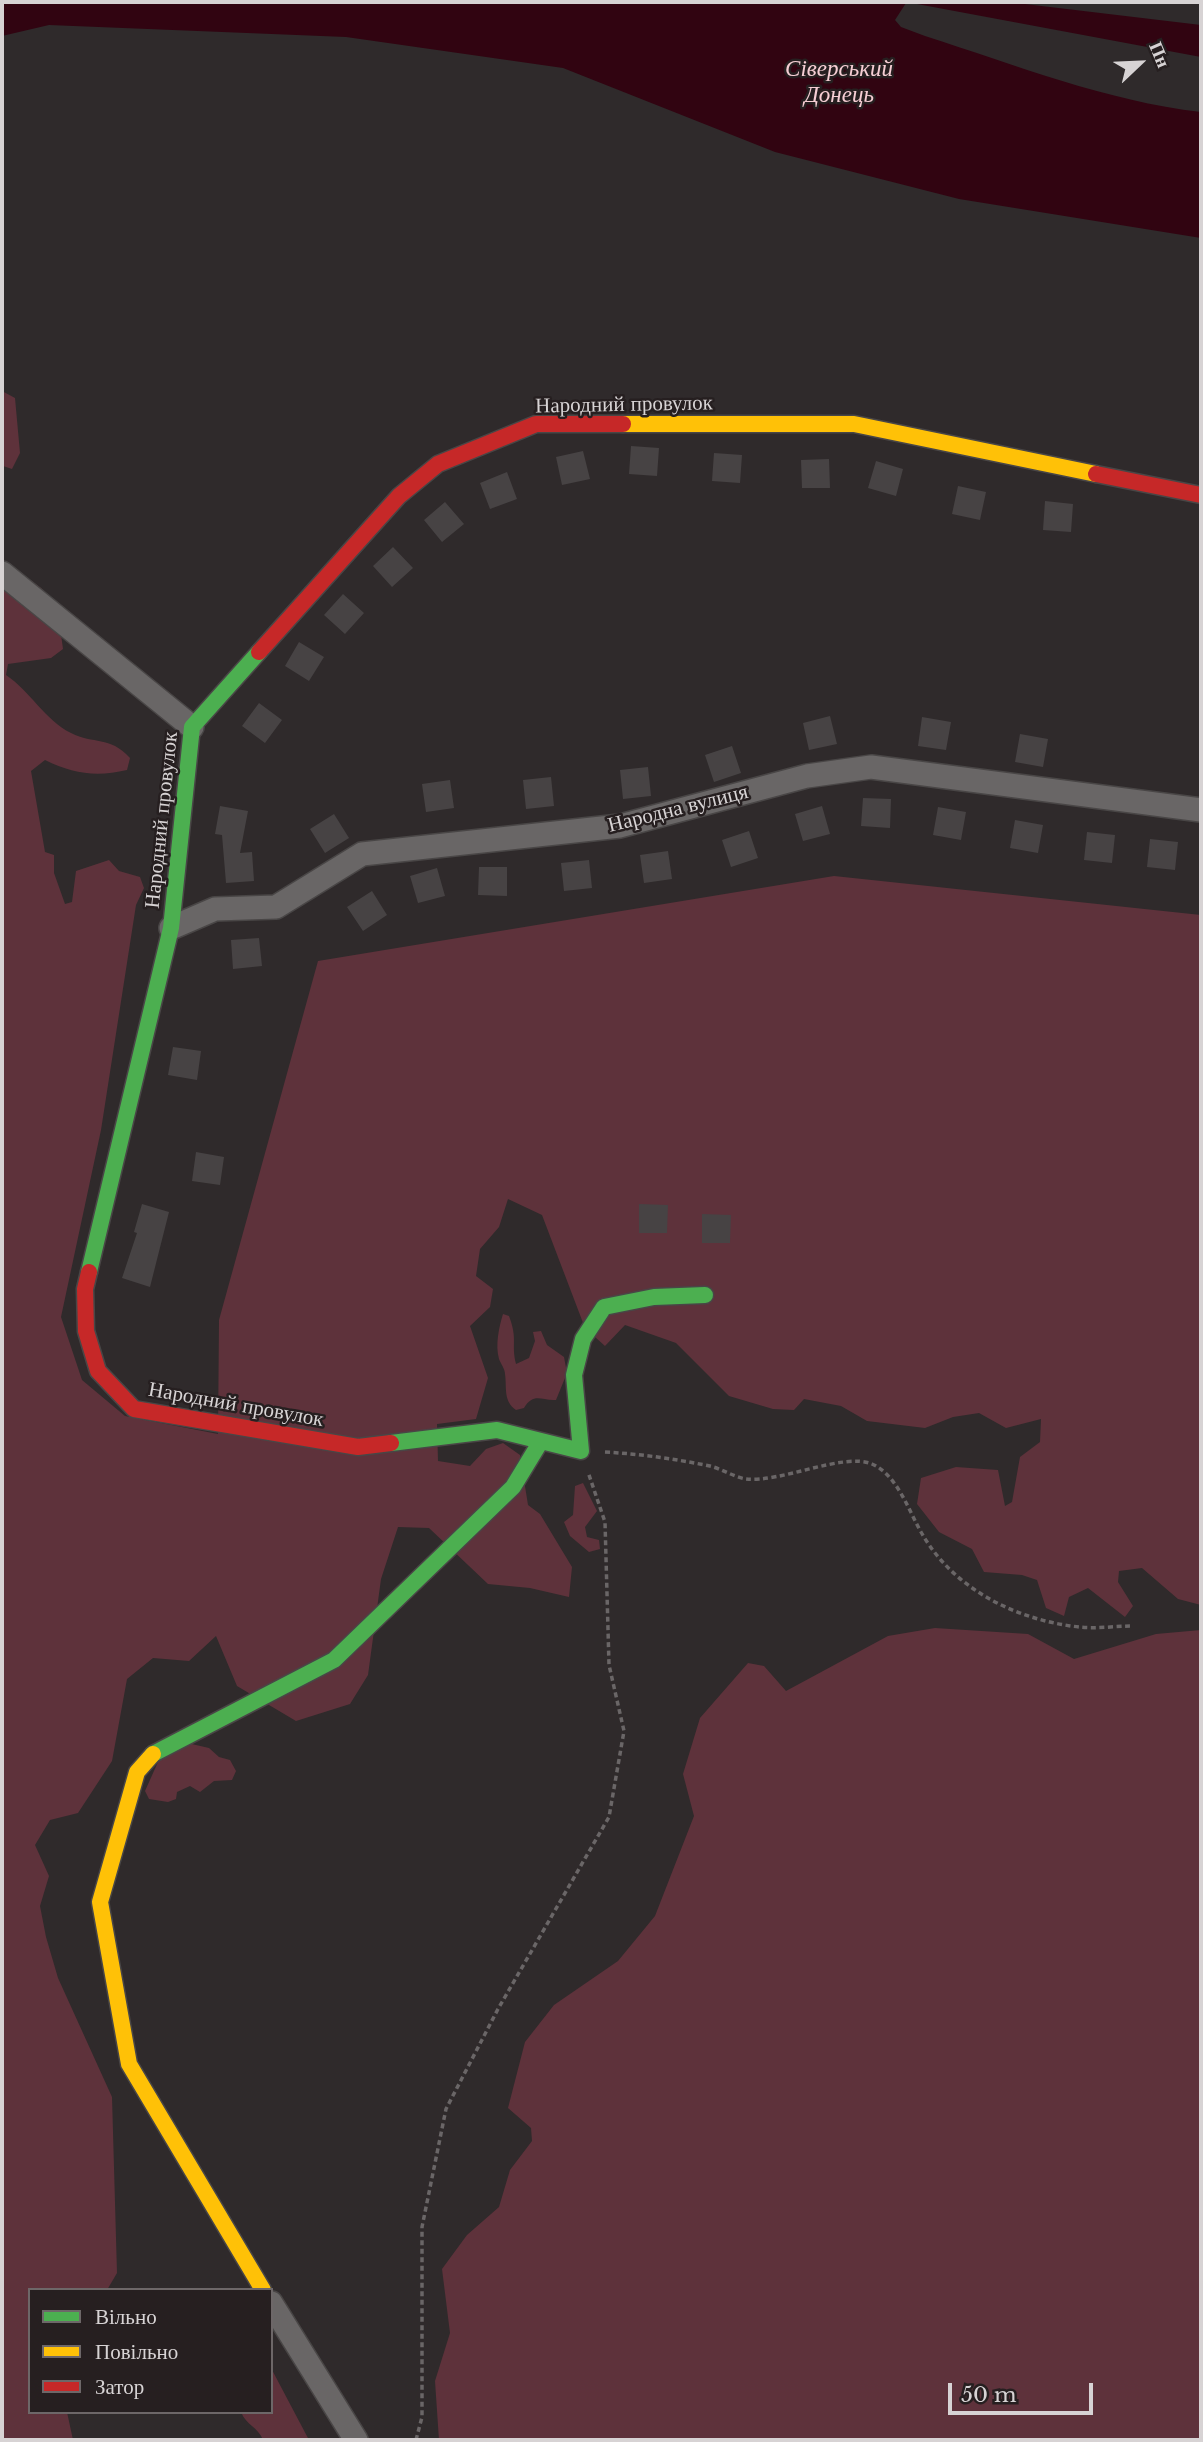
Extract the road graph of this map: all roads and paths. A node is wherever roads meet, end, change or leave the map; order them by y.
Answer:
1 (1201, 495) edge
2 (2, 573) edge
3 (192, 727) junction
4 (1201, 810) edge
5 (171, 928) junction
6 (705, 1295) dead end
7 (541, 1441) junction
8 (581, 1451) junction
9 (1133, 1626) dead end
10 (262, 2288) edge
11 (273, 2306) edge
12 (356, 2440) edge
13 (416, 2440) edge

1 - 3 street, Народний провулок
2 - 3 street
3 - 5 street, Народний провулок
4 - 5 street, Народна вулиця
5 - 7 street, Народний провулок
6 - 8 street
7 - 8 street, Народний провулок
7 - 10 street
8 - 9 path
8 - 13 path
11 - 12 street

